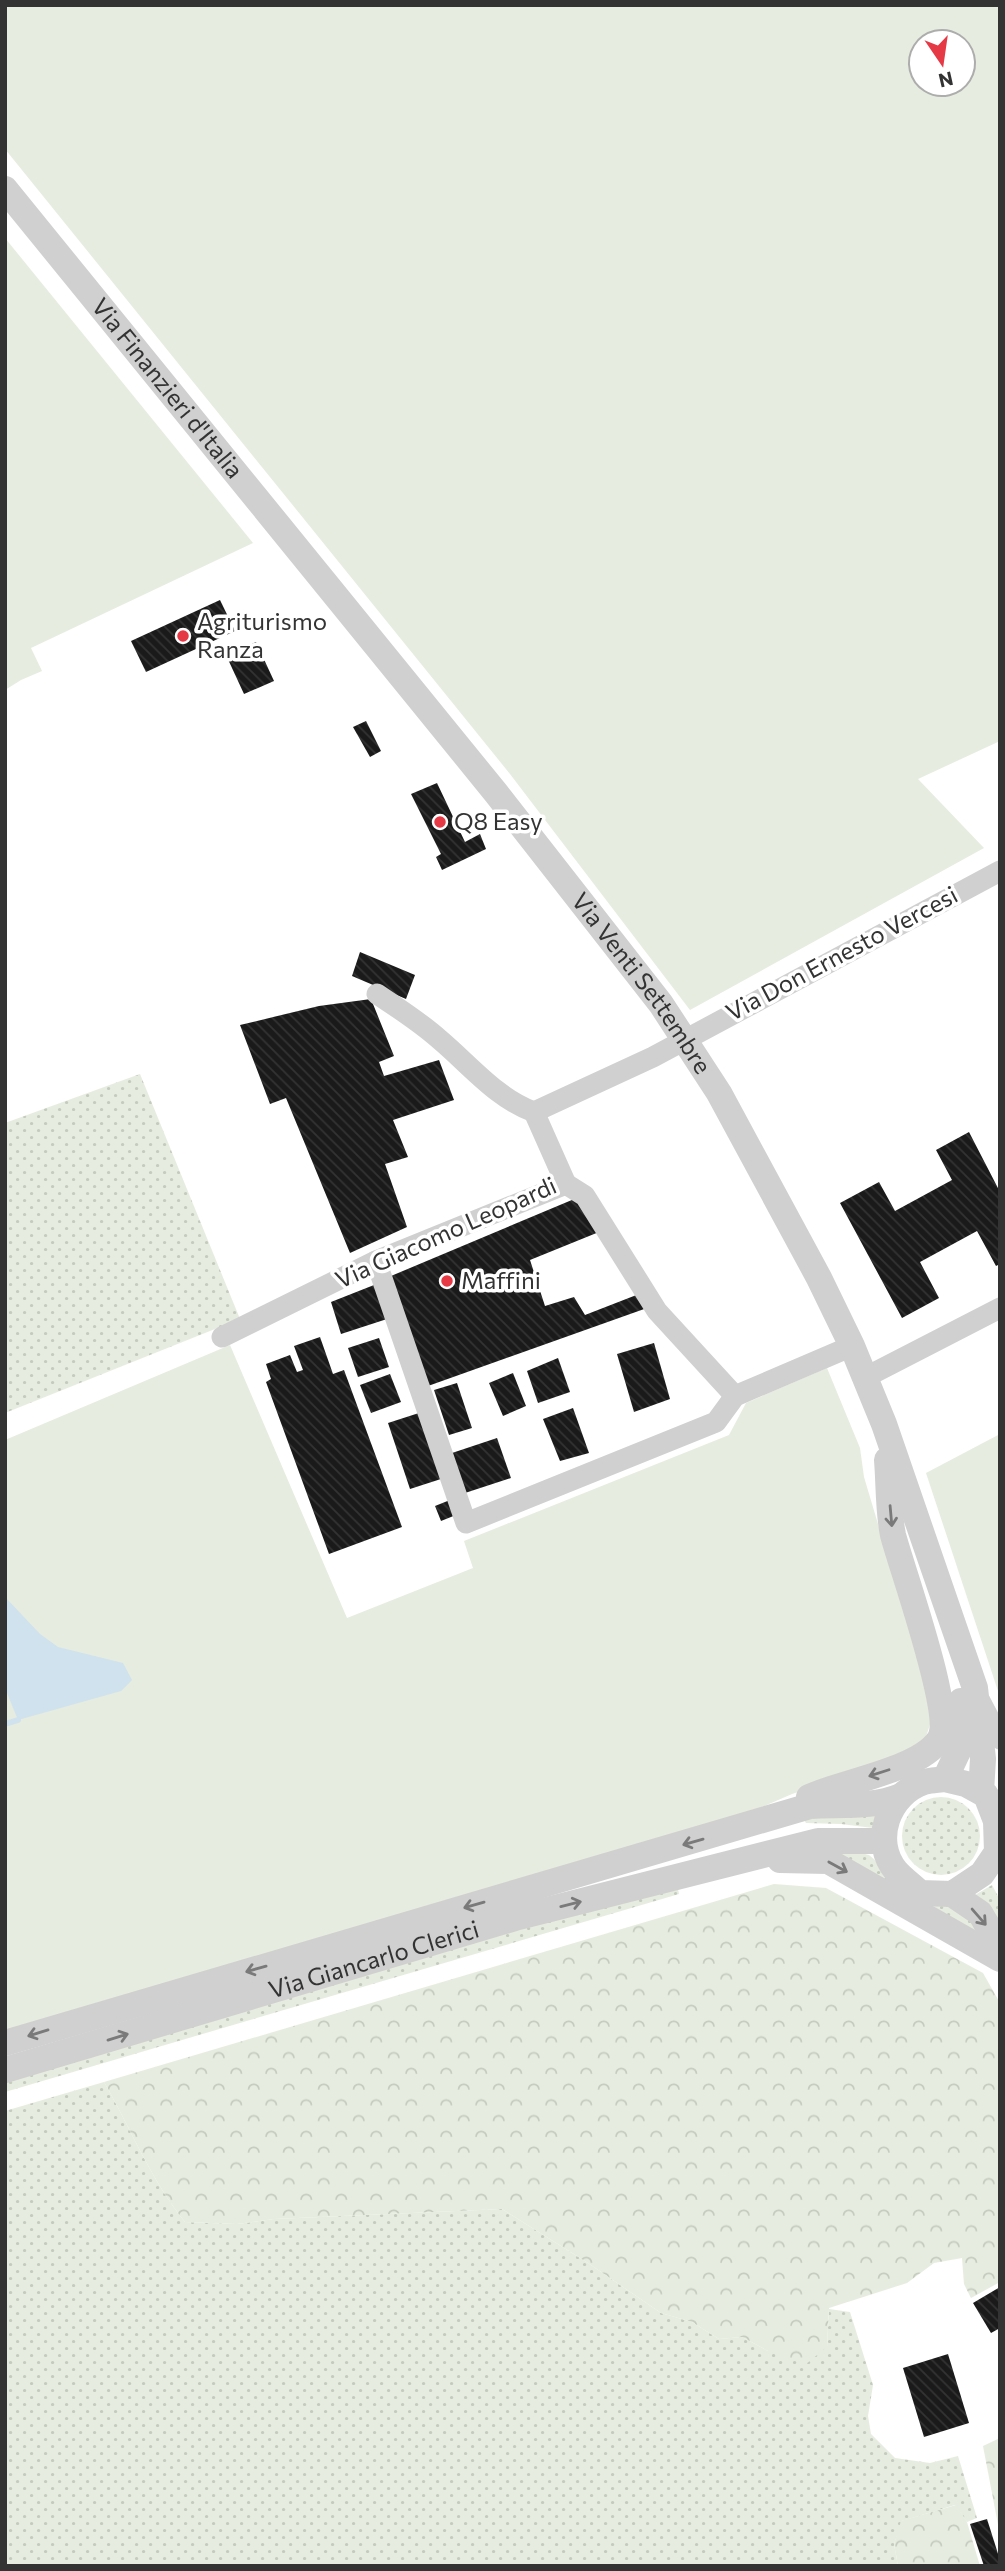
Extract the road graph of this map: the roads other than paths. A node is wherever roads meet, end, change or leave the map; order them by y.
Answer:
1 (5, 190) edge
2 (331, 588) joint
3 (997, 877) edge
4 (377, 994) dead end
5 (685, 1038) junction
6 (534, 1112) junction
7 (566, 1184) junction
8 (376, 1261) junction
9 (1000, 1308) edge
10 (222, 1337) dead end
11 (852, 1346) junction
12 (866, 1377) junction
13 (735, 1396) junction
14 (884, 1424) junction
15 (953, 1623) junction
16 (975, 1688) junction
17 (1000, 1739) edge
18 (938, 1741) joint
19 (945, 1779) junction
20 (989, 1792) edge
21 (901, 1796) junction
22 (725, 1833) junction
23 (883, 1841) junction
24 (746, 1859) junction
25 (998, 1859) edge
26 (952, 1894) junction
27 (1000, 1947) edge
28 (1000, 1959) edge
29 (5, 2043) edge
30 (5, 2070) edge

1 - 2 street, Via Finanzieri d'Italia
2 - 5 street, Via Venti Settembre
3 - 5 street, Via Don Ernesto Vercesi
4 - 6 street
5 - 6 street
5 - 11 street, Via Venti Settembre
6 - 7 street, Via Giacomo Leopardi
7 - 8 street, Via Giacomo Leopardi
7 - 13 street
8 - 10 street, Via Giacomo Leopardi
8 - 13 street
9 - 12 street
11 - 12 street, Via Venti Settembre
11 - 13 street
12 - 14 street, Via Venti Settembre
14 - 15 street, Via Venti Settembre
14 -> 18 street, Via Venti Settembre
15 - 16 street, Via Venti Settembre
15 - 19 street, Via Venti Settembre
16 - 17 street
16 - 20 street, Via Venti Settembre
18 -> 22 street, Via Giancarlo Clerici
19 - 20 street
19 - 21 street
20 - 25 street
21 - 22 street, Via Giancarlo Clerici
21 - 23 street
22 -> 29 street, Via Giancarlo Clerici
23 - 24 street, Via Giancarlo Clerici
23 - 26 street
24 -> 28 street, Via Giancarlo Clerici
30 -> 24 street, Via Giancarlo Clerici
25 - 26 street
26 -> 27 street

